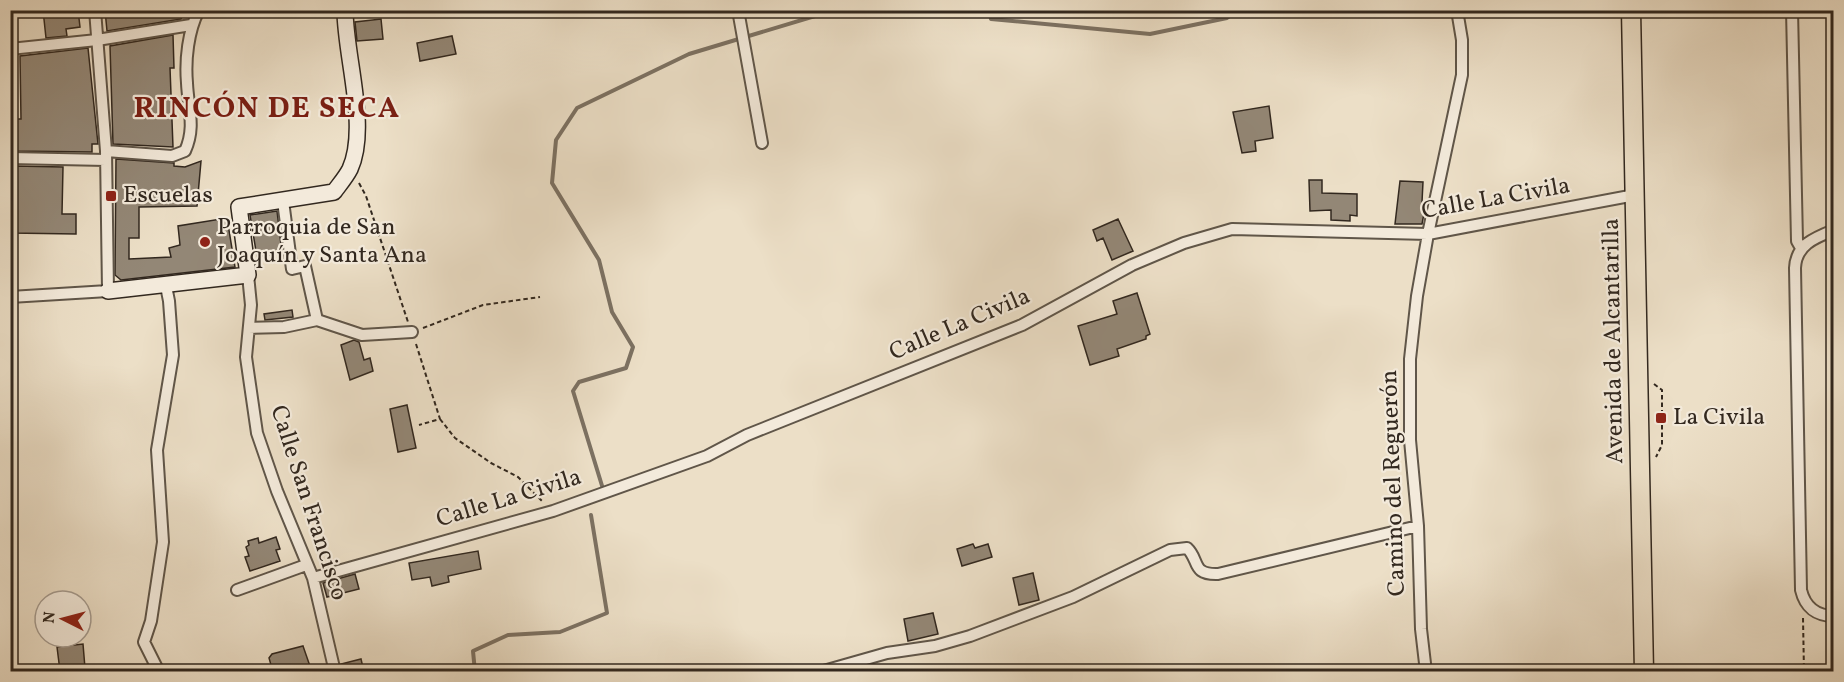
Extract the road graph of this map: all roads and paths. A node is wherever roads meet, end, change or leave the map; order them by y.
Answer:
1 (95, 10) edge
2 (199, 10) edge
3 (345, 10) edge
4 (738, 10) edge
5 (1457, 10) edge
6 (1631, 10) edge
7 (1792, 10) edge
8 (191, 25) junction
9 (97, 40) junction
10 (10, 49) edge
11 (762, 143) dead end
12 (106, 155) junction
13 (10, 158) edge
14 (350, 168) junction
15 (1635, 195) junction
16 (283, 201) junction
17 (1833, 230) edge
18 (1428, 234) junction
19 (1801, 248) junction
20 (248, 275) junction
21 (166, 286) junction
22 (108, 291) junction
23 (10, 297) edge
24 (540, 297) dead end
25 (317, 320) junction
26 (249, 328) junction
27 (412, 332) junction
28 (440, 419) junction
29 (419, 425) dead end
30 (553, 511) junction
31 (1418, 526) junction
32 (306, 565) junction
33 (313, 578) junction
34 (237, 590) dead end
35 (1803, 597) junction
36 (1833, 616) edge
37 (159, 672) edge
38 (335, 672) edge
39 (820, 672) edge
40 (1426, 672) edge
41 (1644, 672) edge
42 (1804, 672) edge

1 - 9 street
2 - 8 street
3 - 14 main road
4 - 11 street
5 - 18 street, Camino del Reguerón
6 - 15 main road, Avenida de Alcantarilla
7 - 19 street
8 - 9 street
8 - 12 street
9 - 10 street
9 - 12 street
12 - 13 street
12 - 22 street
14 - 16 main road
14 - 27 path
15 - 18 street, Calle La Civila
15 - 41 main road, Avenida de Alcantarilla
16 - 20 main road
16 - 25 street
17 - 19 street
18 - 30 street, Calle La Civila
18 - 31 street, Camino del Reguerón
19 - 35 street
20 - 21 main road
20 - 26 street, Calle San Francisco
21 - 22 main road
21 - 37 street
22 - 23 street
24 - 27 path
25 - 26 street
25 - 27 street
26 - 32 street, Calle San Francisco
27 - 28 path
28 - 29 path
28 - 30 path
30 - 33 street, Calle La Civila
31 - 39 street
31 - 40 street, Camino del Reguerón
32 - 33 street, Calle San Francisco
32 - 34 street
33 - 38 street, Calle San Francisco
35 - 36 street
35 - 42 path

